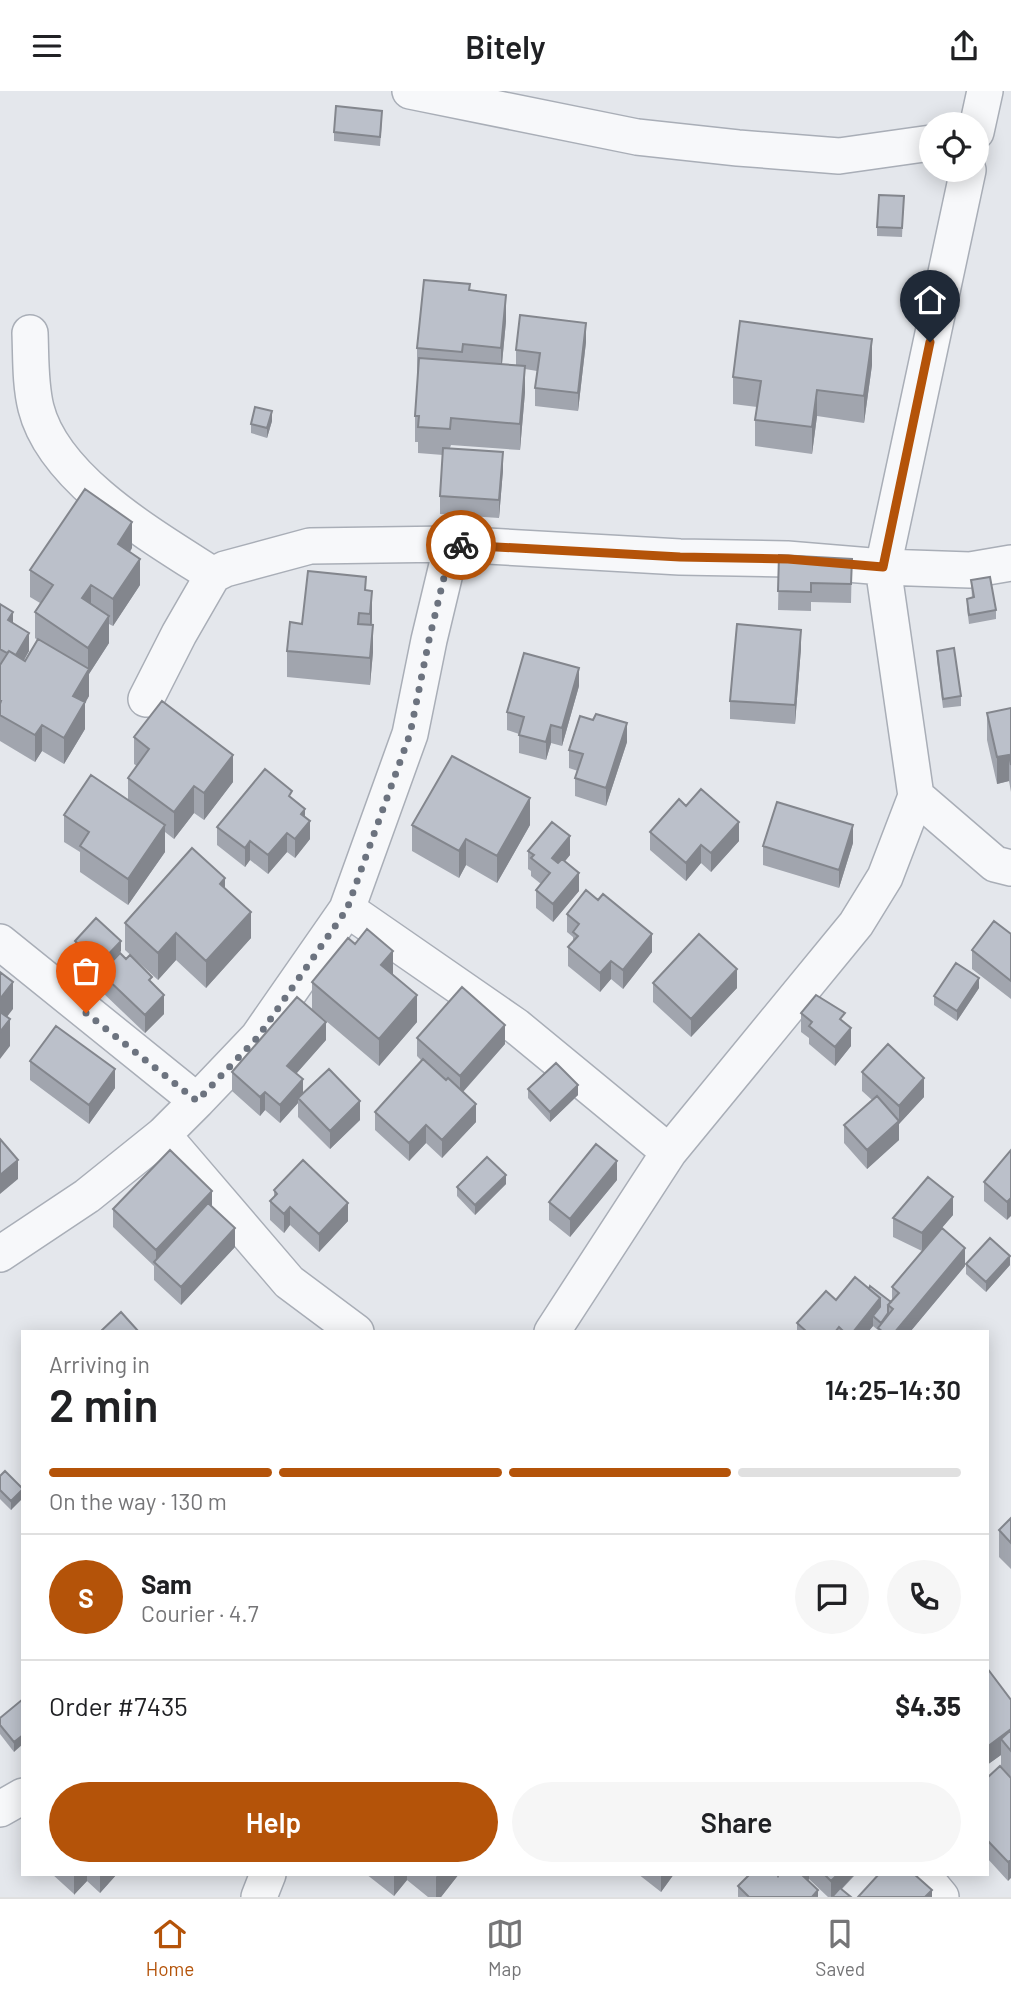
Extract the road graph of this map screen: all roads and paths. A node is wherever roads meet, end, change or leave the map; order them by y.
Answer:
1 (410, 91) edge
2 (985, 91) edge
3 (980, 112) edge
4 (919, 145) edge
5 (965, 182) edge
6 (30, 333) dead end
7 (452, 544) junction
8 (1011, 563) edge
9 (883, 567) junction
10 (213, 575) junction
11 (146, 699) dead end
12 (916, 796) junction
13 (1003, 866) edge
14 (1011, 898) edge
15 (347, 909) junction
16 (0, 942) edge
17 (197, 1101) junction
18 (163, 1135) junction
19 (669, 1152) junction
20 (0, 1254) edge
21 (353, 1330) edge
22 (553, 1330) edge
23 (21, 1797) edge
24 (0, 1809) edge
25 (267, 1876) edge
26 (924, 1876) edge
27 (259, 1897) edge
28 (941, 1897) edge

1 - 4 street
2 - 3 street
5 - 9 street
6 - 10 street
7 - 9 street
7 - 10 street
7 - 15 street
8 - 9 street
9 - 12 street
10 - 11 street
12 - 13 street
12 - 19 street
13 - 14 street
15 - 17 street
15 - 19 street
16 - 17 street
17 - 18 street
18 - 20 street
18 - 21 street
19 - 22 street
23 - 24 street
25 - 27 street
26 - 28 street

